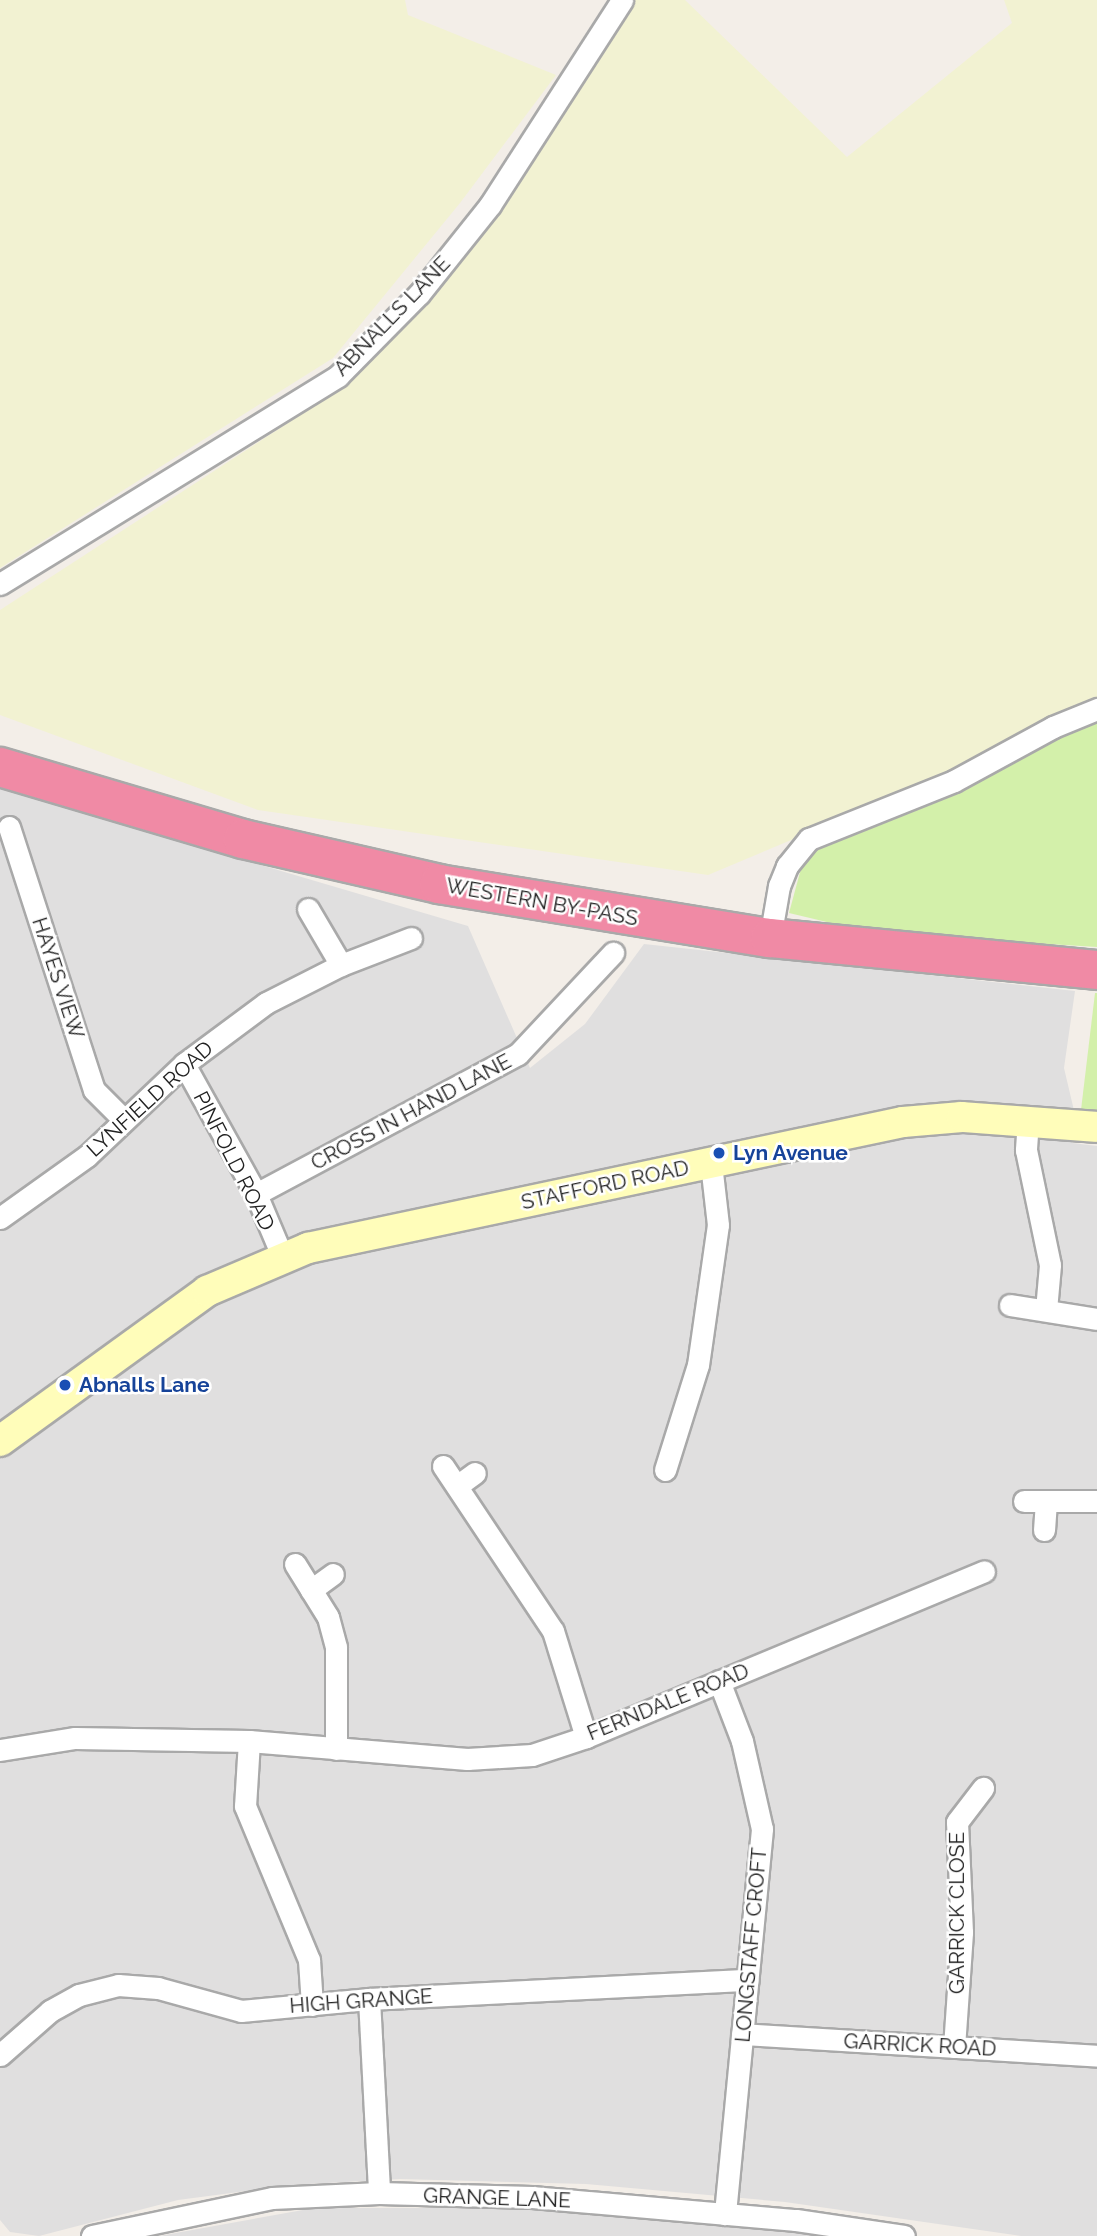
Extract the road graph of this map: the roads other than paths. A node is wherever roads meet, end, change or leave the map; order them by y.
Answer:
1 (622, 0) edge
2 (0, 584) edge
3 (1097, 709) edge
4 (0, 767) edge
5 (9, 827) dead end
6 (307, 909) dead end
7 (411, 938) dead end
8 (770, 938) junction
9 (613, 953) dead end
10 (341, 965) junction
11 (1097, 970) edge
12 (184, 1064) junction
13 (124, 1119) junction
14 (1028, 1120) junction
15 (1097, 1127) edge
16 (711, 1164) junction
17 (256, 1194) junction
18 (0, 1218) edge
19 (283, 1258) junction
20 (1010, 1305) dead end
21 (1046, 1310) junction
22 (1097, 1319) edge
23 (0, 1441) edge
24 (443, 1466) dead end
25 (665, 1470) dead end
26 (475, 1473) dead end
27 (457, 1486) junction
28 (1024, 1501) dead end
29 (1097, 1501) edge
30 (1046, 1504) junction
31 (1044, 1530) dead end
32 (295, 1564) dead end
33 (985, 1570) dead end
34 (333, 1574) dead end
35 (311, 1590) junction
36 (719, 1681) junction
37 (586, 1737) junction
38 (249, 1741) junction
39 (336, 1749) junction
40 (0, 1750) edge
41 (983, 1788) dead end
42 (748, 1980) junction
43 (369, 1999) junction
44 (312, 2005) junction
45 (743, 2034) junction
46 (954, 2047) junction
47 (0, 2055) edge
48 (1097, 2056) edge
49 (379, 2193) junction
50 (725, 2214) junction
51 (795, 2228) edge
52 (92, 2236) edge
53 (904, 2236) edge

1 - 2 street, ABNALLS LANE
3 - 8 street
4 - 8 highway, WESTERN BY-PASS
5 - 13 street, HAYES VIEW
6 - 10 street
7 - 10 street, LYNFIELD ROAD
8 - 11 highway, WESTERN BY-PASS
9 - 17 street, CROSS IN HAND LANE
10 - 12 street, LYNFIELD ROAD
12 - 13 street, LYNFIELD ROAD
12 - 17 street, PINFOLD ROAD
13 - 18 street, LYNFIELD ROAD
14 - 15 street, STAFFORD ROAD
14 - 16 street, STAFFORD ROAD
14 - 21 street
16 - 19 street, STAFFORD ROAD
16 - 25 street
17 - 19 street, PINFOLD ROAD
19 - 23 street, STAFFORD ROAD
20 - 21 street
21 - 22 street
24 - 27 street
26 - 27 street
27 - 37 street
28 - 30 street
29 - 30 street
30 - 31 street
32 - 35 street
33 - 36 street, FERNDALE ROAD
34 - 35 street
35 - 39 street
36 - 37 street, FERNDALE ROAD
36 - 42 street, LONGSTAFF CROFT
37 - 39 street, FERNDALE ROAD
38 - 39 street, FERNDALE ROAD
38 - 40 street, FERNDALE ROAD
38 - 44 street
41 - 46 street, GARRICK CLOSE
42 - 43 street, HIGH GRANGE
42 - 45 street, LONGSTAFF CROFT
43 - 44 street, HIGH GRANGE
43 - 49 street
44 - 47 street, HIGH GRANGE
45 - 46 street, GARRICK ROAD
45 - 50 street, LONGSTAFF CROFT
46 - 48 street, GARRICK ROAD
49 - 50 street, GRANGE LANE
49 - 52 street, GRANGE LANE
50 - 51 street, GRANGE LANE
51 - 53 street, GRANGE LANE

